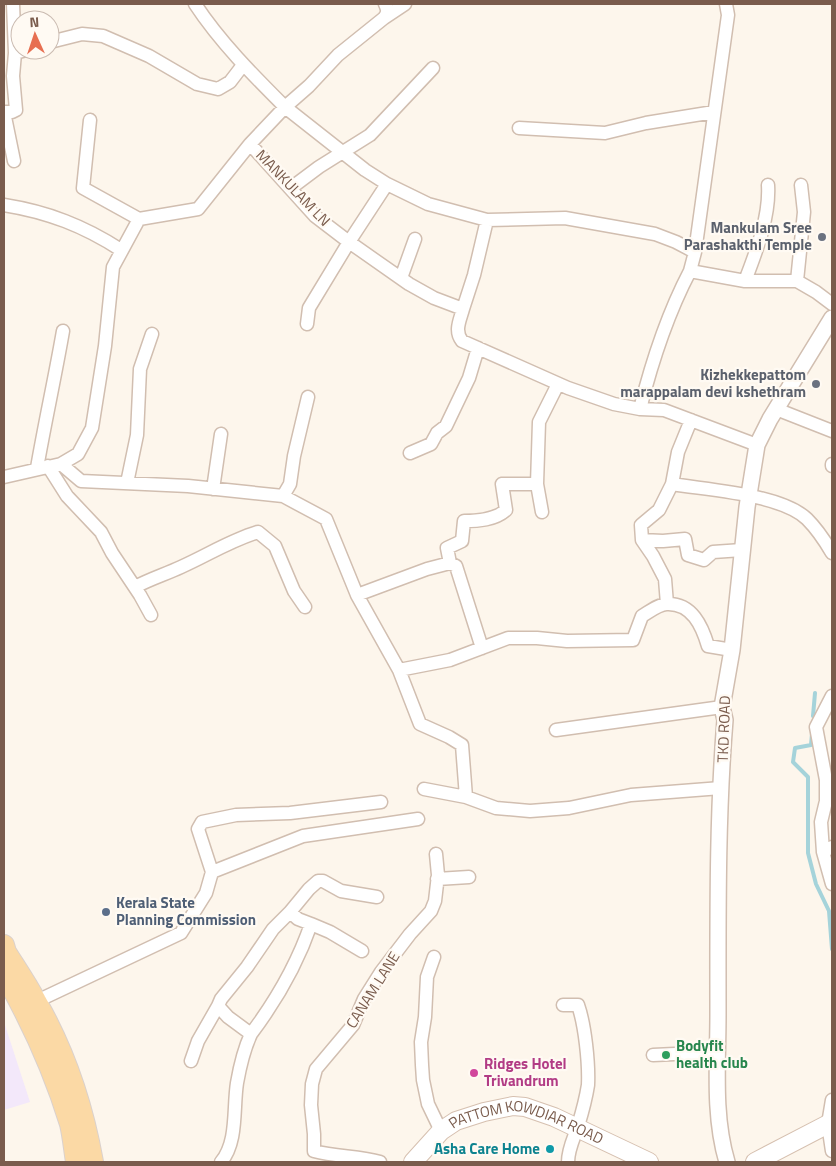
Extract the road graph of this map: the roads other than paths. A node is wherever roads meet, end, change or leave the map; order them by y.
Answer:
1 (195, 4) edge
2 (385, 4) edge
3 (405, 4) edge
4 (726, 4) edge
5 (384, 18) junction
6 (60, 40) edge
7 (18, 60) edge
8 (243, 65) junction
9 (433, 68) dead end
10 (285, 107) junction
11 (4, 112) edge
12 (714, 112) junction
13 (90, 120) dead end
14 (519, 128) dead end
15 (250, 144) junction
16 (342, 152) junction
17 (14, 161) dead end
18 (387, 184) junction
19 (768, 185) dead end
20 (801, 185) dead end
21 (290, 188) junction
22 (4, 205) edge
23 (139, 219) junction
24 (487, 220) junction
25 (415, 239) dead end
26 (349, 242) junction
27 (121, 250) junction
28 (695, 252) junction
29 (690, 271) junction
30 (401, 278) junction
31 (745, 281) junction
32 (797, 282) junction
33 (832, 304) edge
34 (463, 309) junction
35 (832, 318) edge
36 (307, 324) dead end
37 (63, 330) dead end
38 (152, 334) dead end
39 (478, 348) junction
40 (558, 384) junction
41 (308, 397) dead end
42 (640, 409) junction
43 (776, 409) junction
44 (691, 420) junction
45 (832, 431) edge
46 (221, 434) dead end
47 (758, 445) junction
48 (410, 453) dead end
49 (61, 464) junction
50 (43, 467) junction
51 (4, 477) edge
52 (127, 483) junction
53 (537, 484) junction
54 (672, 484) junction
55 (213, 490) junction
56 (282, 496) junction
57 (749, 496) junction
58 (542, 512) dead end
59 (642, 540) junction
60 (742, 550) junction
61 (832, 553) edge
62 (450, 563) junction
63 (135, 587) junction
64 (357, 595) junction
65 (668, 604) junction
66 (305, 607) dead end
67 (151, 615) dead end
68 (482, 648) junction
69 (732, 650) junction
70 (399, 670) junction
71 (832, 696) edge
72 (722, 707) junction
73 (556, 730) dead end
74 (721, 788) junction
75 (424, 789) dead end
76 (466, 797) junction
77 (381, 802) dead end
78 (418, 819) dead end
79 (828, 849) edge
80 (436, 854) dead end
81 (212, 872) junction
82 (468, 878) dead end
83 (437, 879) junction
84 (832, 884) edge
85 (377, 897) dead end
86 (290, 912) junction
87 (311, 924) junction
88 (4, 950) edge
89 (362, 951) dead end
90 (434, 958) dead end
91 (4, 974) edge
92 (37, 1002) junction
93 (563, 1005) dead end
94 (218, 1006) junction
95 (251, 1034) junction
96 (718, 1052) junction
97 (653, 1055) dead end
98 (191, 1061) dead end
99 (832, 1100) edge
100 (830, 1123) edge
101 (577, 1128) junction
102 (441, 1131) junction
103 (832, 1151) edge
104 (313, 1156) edge
105 (76, 1162) edge
106 (93, 1162) edge
107 (221, 1162) edge
108 (380, 1162) edge
109 (413, 1162) edge
110 (568, 1162) edge
111 (649, 1162) edge
112 (727, 1162) edge
113 (755, 1162) edge

1 - 8 street
2 - 5 street
3 - 5 street
4 - 12 street
5 - 10 street
6 - 8 street
7 - 11 street
8 - 10 street
9 - 16 street
10 - 15 street
10 - 16 street
11 - 17 street
12 - 14 street
12 - 28 street
13 - 23 street
15 - 21 street, MANKULAM LN
15 - 23 street, MANKULAM LN
16 - 18 street
16 - 21 street
18 - 24 street
18 - 26 street
19 - 31 street
20 - 32 street
21 - 26 street, MANKULAM LN
22 - 27 street
23 - 27 street
24 - 28 street
24 - 34 street
25 - 30 street
26 - 30 street, MANKULAM LN
26 - 36 street
27 - 49 street
28 - 29 street
29 - 31 street
29 - 42 street
30 - 34 street, MANKULAM LN
31 - 32 street
32 - 33 street
34 - 39 street
35 - 43 street, TKD ROAD
37 - 50 street
38 - 52 street
39 - 40 street
39 - 48 street
40 - 42 street
40 - 53 street
41 - 56 street
42 - 44 street
43 - 45 street
43 - 47 street, TKD ROAD
44 - 47 street
44 - 54 street
46 - 55 street
47 - 57 street, TKD ROAD
49 - 50 street
49 - 52 street
50 - 51 street
50 - 63 street
52 - 55 street
53 - 58 street
53 - 62 street
54 - 57 street
54 - 59 street
55 - 56 street
56 - 64 street
57 - 60 street, TKD ROAD
57 - 61 street
59 - 60 street
59 - 65 street
60 - 69 street, TKD ROAD
62 - 64 street
62 - 68 street
63 - 66 street
63 - 67 street
64 - 70 street
65 - 68 street
65 - 69 street
68 - 70 street
69 - 72 street, TKD ROAD
70 - 76 street
71 - 79 street
72 - 73 street
72 - 74 street, TKD ROAD
74 - 76 street
74 - 96 street, TKD ROAD
75 - 76 street
77 - 81 street
78 - 81 street
79 - 84 street
80 - 83 street, CANAM LANE
81 - 92 street
82 - 83 street
83 - 104 street, CANAM LANE
85 - 86 street
86 - 87 street
86 - 94 street
87 - 89 street
87 - 95 street
88 - 92 main road
90 - 102 street
91 - 105 main road
92 - 106 main road
93 - 101 street
94 - 95 street
94 - 98 street
95 - 107 street
96 - 97 street
96 - 112 street, TKD ROAD
99 - 100 street
100 - 103 street
100 - 113 main road
101 - 102 main road, PATTOM KOWDIAR ROAD
101 - 110 street
101 - 111 main road, PATTOM KOWDIAR ROAD
102 - 109 main road, PATTOM KOWDIAR ROAD
104 - 108 street, CANAM LANE

